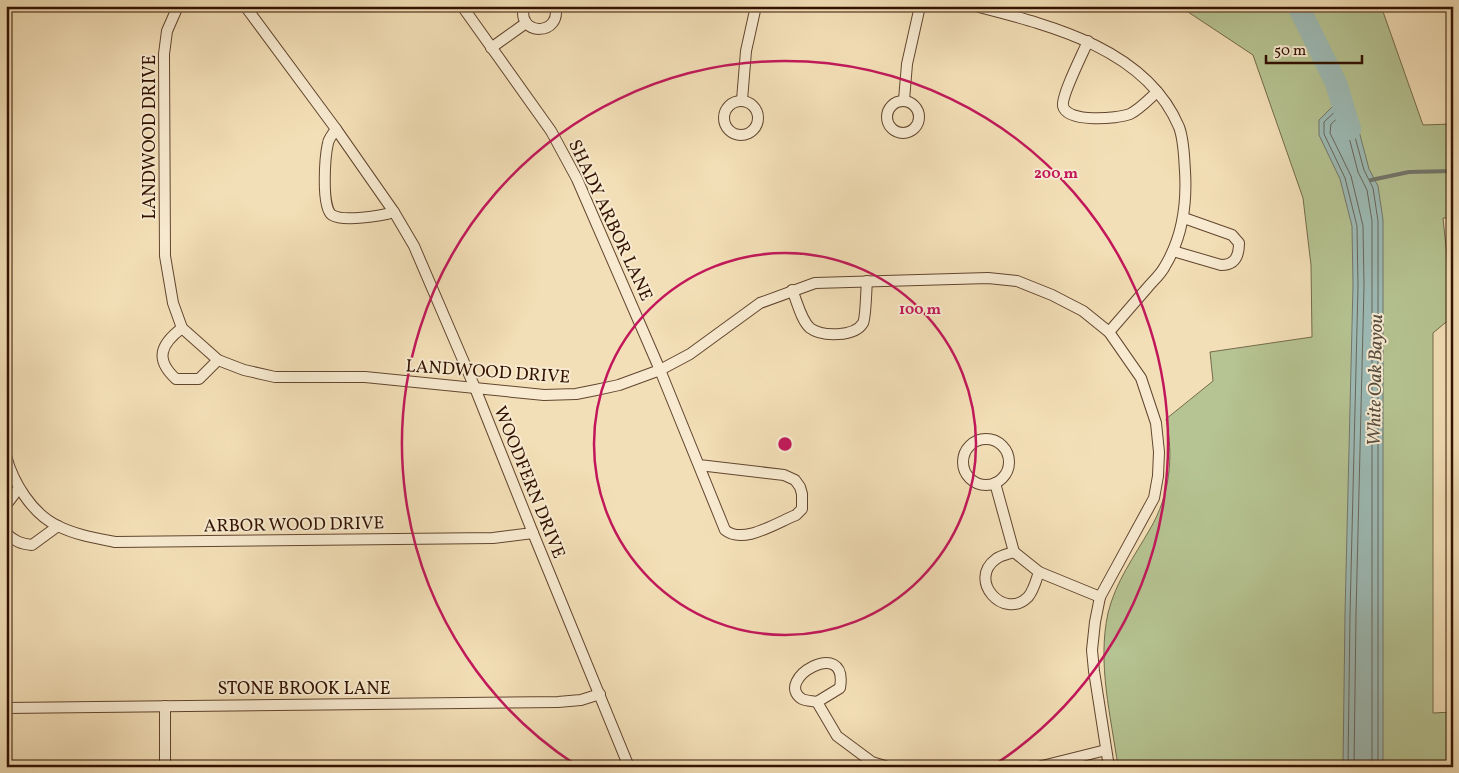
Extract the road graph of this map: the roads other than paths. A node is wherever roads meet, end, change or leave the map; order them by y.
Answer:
1 (178, 6) edge
2 (244, 6) edge
3 (462, 6) edge
4 (524, 6) edge
5 (555, 6) edge
6 (756, 6) edge
7 (920, 6) edge
8 (974, 6) edge
9 (526, 23) junction
10 (1088, 42) junction
11 (491, 48) junction
12 (1157, 92) junction
13 (742, 100) dead end
14 (904, 100) dead end
15 (336, 129) junction
16 (394, 212) junction
17 (1184, 218) junction
18 (1173, 251) junction
19 (867, 282) junction
20 (792, 290) junction
21 (182, 328) junction
22 (1109, 332) junction
23 (218, 360) junction
24 (660, 370) junction
25 (475, 388) junction
26 (6, 456) edge
27 (698, 465) junction
28 (995, 483) junction
29 (20, 488) junction
30 (6, 505) edge
31 (58, 526) junction
32 (6, 533) edge
33 (532, 533) junction
34 (1014, 552) junction
35 (1039, 572) junction
36 (1100, 596) junction
37 (600, 694) junction
38 (817, 702) junction
39 (165, 706) junction
40 (6, 708) edge
41 (1106, 750) junction
42 (871, 764) edge
43 (165, 767) edge
44 (630, 767) edge
45 (888, 767) edge
46 (1038, 767) edge
47 (1109, 767) edge

1 - 21 street, LANDWOOD DRIVE
2 - 15 street, WOODFERN DRIVE
3 - 11 street, SHADY ARBOR LANE
4 - 9 street
5 - 9 street
6 - 13 street
7 - 14 street
8 - 10 street
9 - 11 street
10 - 12 street
10 - 12 street
11 - 24 street, SHADY ARBOR LANE
12 - 17 street
15 - 16 street, WOODFERN DRIVE
15 - 16 street
16 - 25 street, WOODFERN DRIVE
17 - 18 street
17 - 18 street
18 - 22 street
19 - 20 street, LANDWOOD DRIVE
19 - 20 street
19 - 22 street, LANDWOOD DRIVE
20 - 24 street, LANDWOOD DRIVE
21 - 23 street, LANDWOOD DRIVE
21 - 23 street
22 - 36 street, LANDWOOD DRIVE
23 - 25 street, LANDWOOD DRIVE
24 - 25 street, LANDWOOD DRIVE
24 - 27 street, SHADY ARBOR LANE
25 - 33 street, WOODFERN DRIVE
26 - 29 street, ARBOR WOOD DRIVE
27 - 27 street, SHADY ARBOR LANE
28 - 28 street
28 - 34 street
29 - 30 street
29 - 31 street, ARBOR WOOD DRIVE
31 - 32 street
31 - 33 street, ARBOR WOOD DRIVE
33 - 37 street, WOODFERN DRIVE
34 - 35 street
34 - 35 street
35 - 36 street
36 - 41 street, LANDWOOD DRIVE
37 - 39 street, STONE BROOK LANE
37 - 44 street, WOODFERN DRIVE
38 - 38 street
38 - 42 street
39 - 40 street, STONE BROOK LANE
39 - 43 street
41 - 46 street
41 - 47 street, LANDWOOD DRIVE
42 - 45 street

